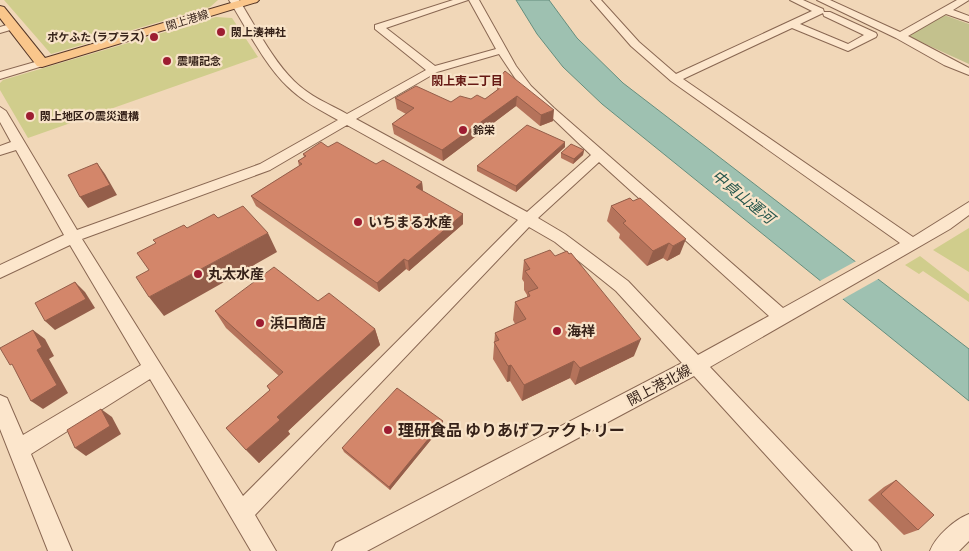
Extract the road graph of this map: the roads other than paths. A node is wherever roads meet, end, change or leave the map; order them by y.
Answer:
1 (253, 0) edge
2 (462, 0) edge
3 (474, 0) edge
4 (596, 0) edge
5 (795, 0) edge
6 (964, 0) edge
7 (236, 2) edge
8 (821, 5) edge
9 (0, 10) edge
10 (945, 10) junction
11 (969, 19) edge
12 (792, 24) junction
13 (13, 26) junction
14 (0, 30) edge
15 (900, 36) junction
16 (502, 50) junction
17 (42, 63) junction
18 (433, 70) junction
19 (969, 72) edge
20 (0, 76) edge
21 (675, 79) junction
22 (0, 111) edge
23 (346, 119) junction
24 (18, 144) junction
25 (0, 150) edge
26 (599, 155) junction
27 (969, 207) edge
28 (528, 219) junction
29 (73, 237) junction
30 (912, 244) junction
31 (0, 272) edge
32 (782, 317) junction
33 (695, 366) junction
34 (152, 368) junction
35 (0, 404) edge
36 (18, 450) junction
37 (241, 514) junction
38 (969, 525) edge
39 (60, 551) edge
40 (264, 551) edge
41 (344, 551) edge
42 (869, 551) edge
43 (942, 551) edge

1 - 7 main road, 閖上港線
2 - 18 street
3 - 16 street
4 - 21 street
5 - 8 street
6 - 10 street
7 - 17 main road, 閖上港線
7 - 23 street
8 - 12 street
8 - 12 street
8 - 15 street
9 - 13 main road
10 - 11 street
10 - 15 street
12 - 21 street
13 - 14 street
13 - 17 main road
15 - 19 street
16 - 18 street
16 - 26 street
17 - 20 street
18 - 23 street
21 - 30 street
22 - 24 street
23 - 28 street
23 - 29 street
24 - 25 street
24 - 29 street
26 - 28 street
26 - 32 street
27 - 30 street, 閖上港北線
28 - 33 street
28 - 37 street
29 - 31 street
29 - 34 street
30 - 32 street, 閖上港北線
32 - 33 street, 閖上港北線
33 - 41 street, 閖上港北線
33 - 42 street
34 - 36 street
34 - 37 street
35 - 36 street
36 - 39 street
37 - 40 street
38 - 43 street

